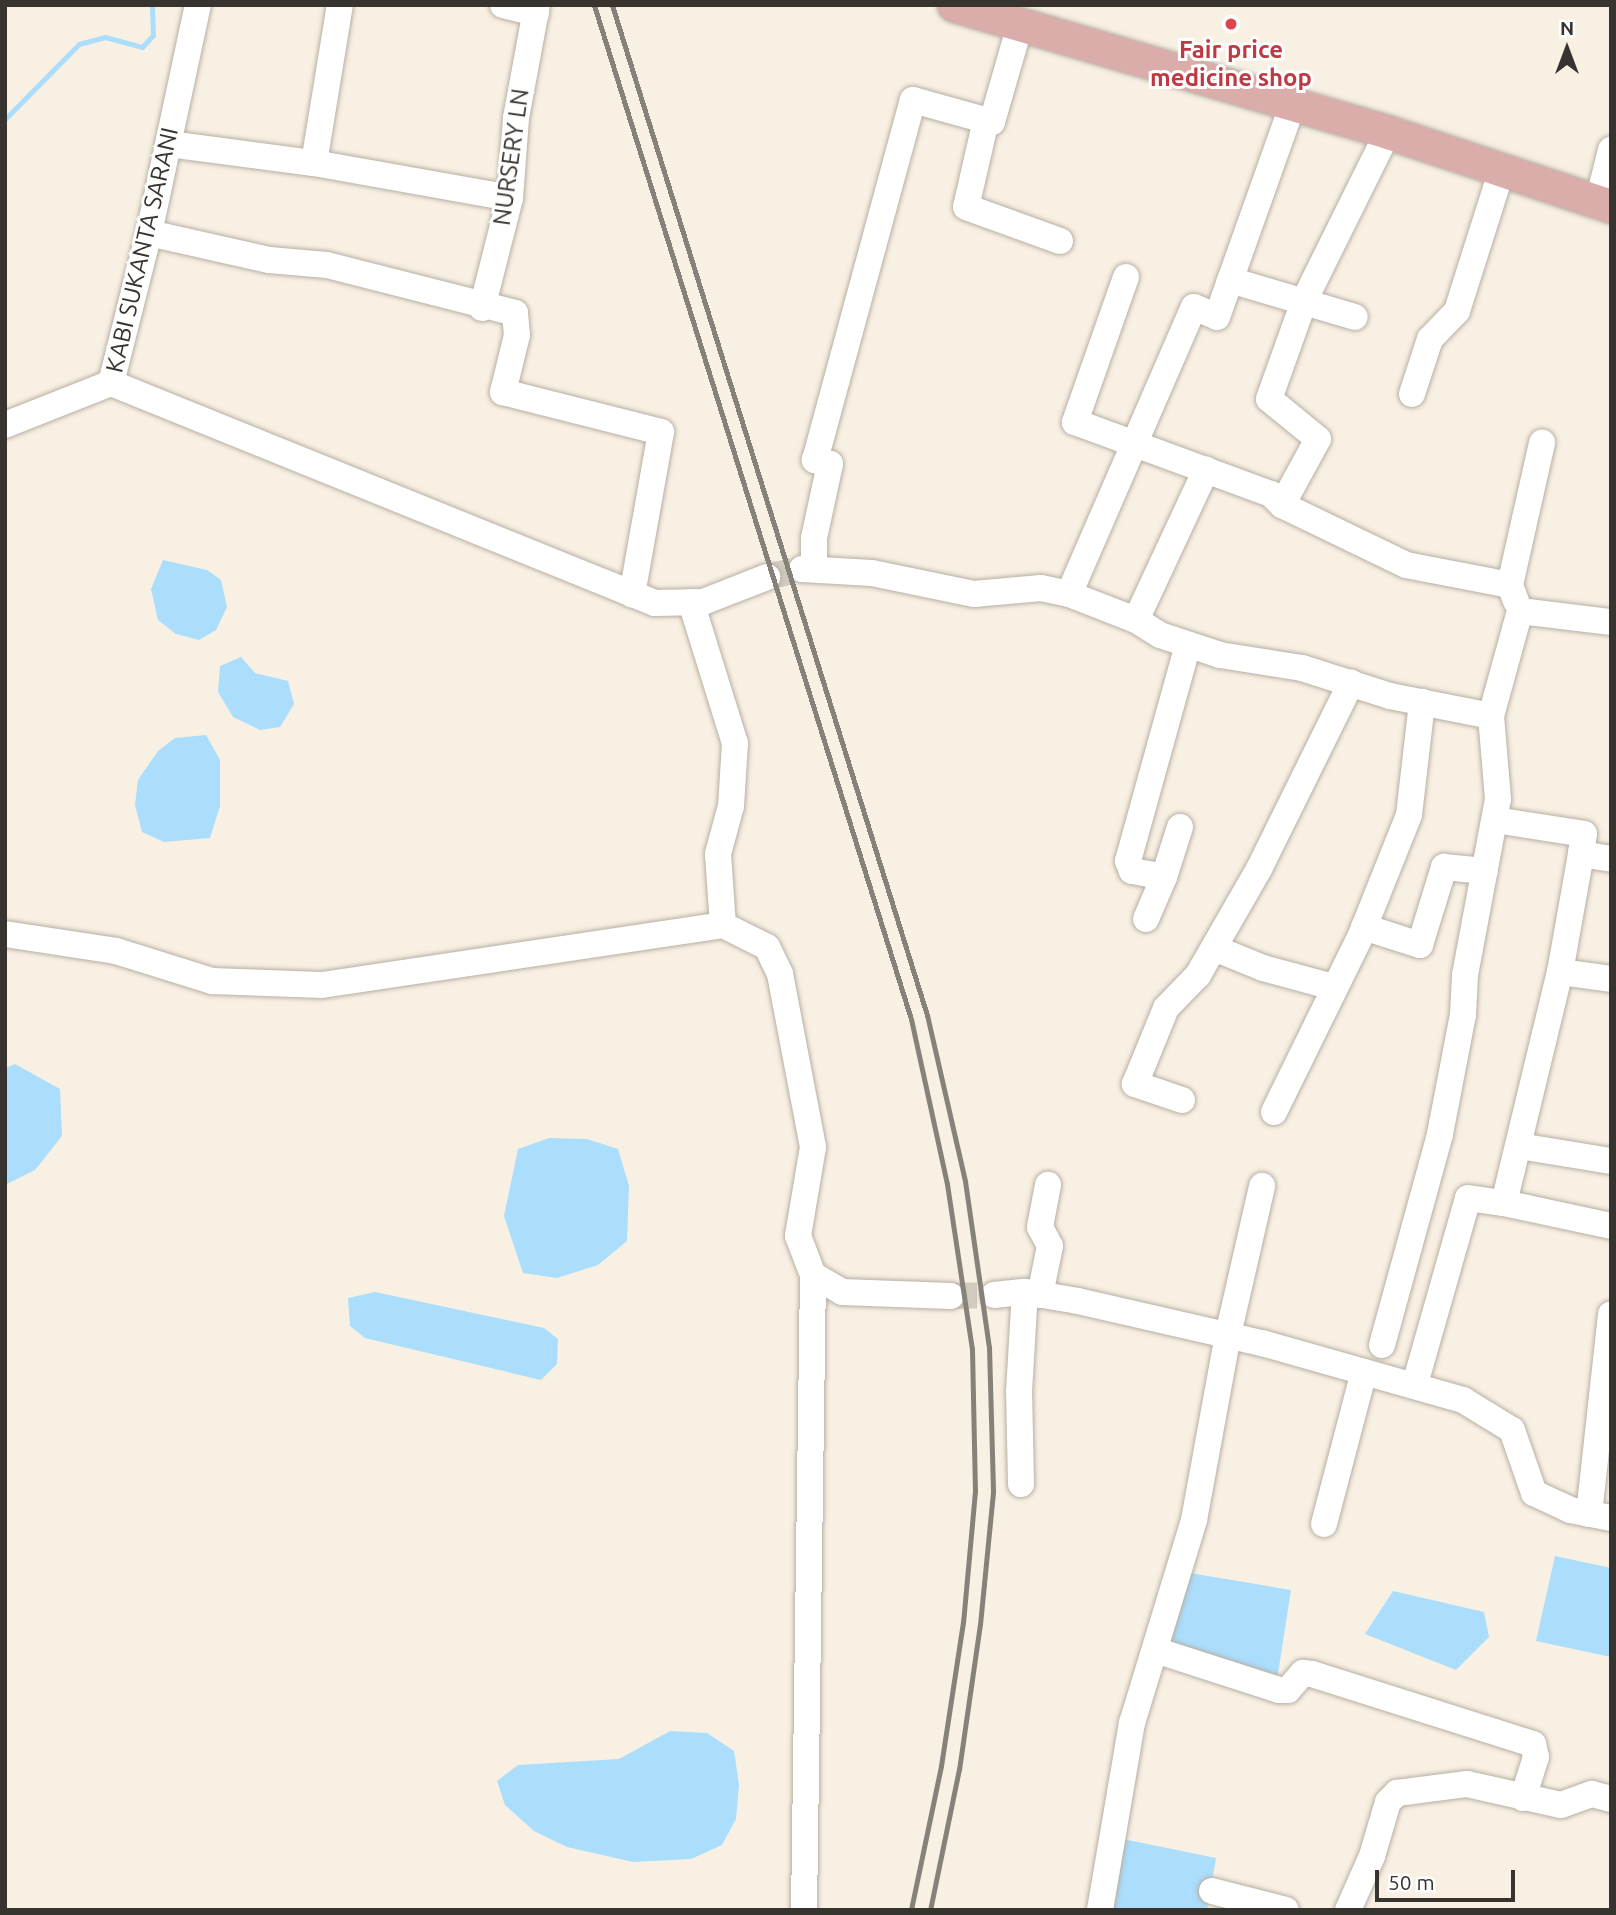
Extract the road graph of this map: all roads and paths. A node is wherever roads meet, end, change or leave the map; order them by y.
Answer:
1 (198, 5) edge
2 (340, 5) edge
3 (502, 5) edge
4 (956, 6) edge
5 (536, 9) edge
6 (1020, 25) junction
7 (1293, 104) junction
8 (986, 120) junction
9 (1388, 132) junction
10 (169, 144) junction
11 (1611, 150) edge
12 (314, 163) junction
13 (1502, 169) junction
14 (510, 198) junction
15 (1605, 204) edge
16 (149, 233) junction
17 (1060, 241) dead end
18 (1126, 277) dead end
19 (1230, 280) junction
20 (1304, 301) junction
21 (482, 308) junction
22 (1355, 317) dead end
23 (111, 383) junction
24 (1412, 394) dead end
25 (5, 425) edge
26 (1136, 443) junction
27 (1542, 443) dead end
28 (1206, 470) junction
29 (1282, 505) junction
30 (766, 577) tunnel mouth
31 (1510, 585) junction
32 (632, 593) junction
33 (1069, 594) junction
34 (691, 602) junction
35 (1520, 611) junction
36 (1136, 620) junction
37 (1611, 622) edge
38 (1188, 645) junction
39 (1351, 683) junction
40 (1422, 702) junction
41 (1491, 716) junction
42 (1495, 820) junction
43 (1180, 827) dead end
44 (1581, 854) junction
45 (1611, 859) edge
46 (1485, 872) junction
47 (1164, 877) junction
48 (1146, 919) dead end
49 (723, 925) junction
50 (1364, 928) junction
51 (5, 933) edge
52 (1214, 948) junction
53 (1560, 972) junction
54 (1611, 979) edge
55 (1333, 987) junction
56 (1182, 1100) dead end
57 (1275, 1112) dead end
58 (1519, 1146) junction
59 (1611, 1161) edge
60 (1048, 1185) dead end
61 (1262, 1186) dead end
62 (1504, 1203) junction
63 (1611, 1226) edge
64 (813, 1275) junction
65 (1032, 1294) junction
66 (994, 1295) tunnel mouth
67 (951, 1296) tunnel mouth
68 (1611, 1314) edge
69 (1228, 1335) junction
70 (1382, 1345) dead end
71 (1364, 1372) junction
72 (1415, 1384) junction
73 (1021, 1484) dead end
74 (1600, 1516) edge
75 (1324, 1524) dead end
76 (1155, 1650) junction
77 (1523, 1798) junction
78 (1611, 1799) edge
79 (1212, 1891) dead end
80 (804, 1910) edge
81 (1100, 1910) edge
82 (1286, 1910) edge
83 (1348, 1910) edge

1 - 10 street, KABI SUKANTA SARANI
2 - 12 street
3 - 5 street
4 - 6 main road
5 - 14 street, NURSERY LN
6 - 7 main road
6 - 8 street
7 - 9 main road
7 - 19 street
8 - 17 street
8 - 33 street
9 - 13 main road
9 - 20 street
10 - 12 street
10 - 16 street, KABI SUKANTA SARANI
11 - 15 street
12 - 14 street
13 - 15 main road
13 - 24 street
14 - 21 street, NURSERY LN
16 - 21 street
16 - 23 street, KABI SUKANTA SARANI
18 - 26 street
19 - 20 street
19 - 26 street
20 - 22 street
20 - 29 street
21 - 32 street
23 - 25 street, KABI SUKANTA SARANI
23 - 32 street
26 - 28 street
26 - 33 street
27 - 31 street
28 - 29 street
28 - 36 street
29 - 31 street
30 - 34 street
31 - 35 street
32 - 34 street
33 - 36 street
34 - 49 street
35 - 37 street
35 - 41 street
36 - 38 street
38 - 39 street
38 - 47 street
39 - 40 street
39 - 52 street
40 - 41 street
40 - 50 street
41 - 42 street
42 - 44 street
42 - 46 street
43 - 47 street
44 - 45 street
44 - 53 street
46 - 50 street
46 - 70 street
47 - 48 street
49 - 51 street
49 - 64 street
50 - 55 street
52 - 55 street
52 - 56 street
53 - 54 street
53 - 58 street
55 - 57 street
58 - 59 street
58 - 62 street
60 - 65 street
61 - 69 street
62 - 63 street
62 - 72 street
64 - 67 street
64 - 80 street
65 - 66 street
65 - 69 street
65 - 73 street
68 - 74 street
69 - 71 street
69 - 76 street
71 - 72 street
71 - 75 street
72 - 74 street
76 - 77 street
76 - 81 street
77 - 78 street
77 - 83 street
79 - 82 street

